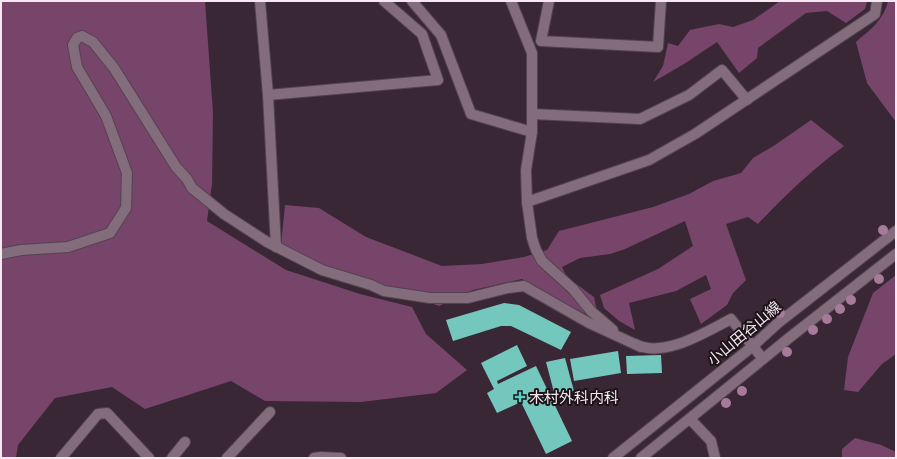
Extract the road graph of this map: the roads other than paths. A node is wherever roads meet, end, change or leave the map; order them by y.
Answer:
1 (260, 1) edge
2 (384, 1) edge
3 (412, 1) edge
4 (511, 1) edge
5 (549, 1) edge
6 (661, 1) edge
7 (877, 1) edge
8 (541, 41) junction
9 (532, 53) junction
10 (268, 95) junction
11 (747, 100) junction
12 (532, 114) junction
13 (532, 132) junction
14 (527, 202) junction
15 (896, 231) edge
16 (276, 247) junction
17 (1, 254) edge
18 (896, 254) edge
19 (753, 346) junction
20 (641, 347) junction
21 (763, 359) junction
22 (270, 412) dead end
23 (690, 419) junction
24 (185, 442) dead end
25 (60, 458) edge
26 (149, 458) edge
27 (172, 458) edge
28 (227, 458) edge
29 (314, 458) edge
30 (341, 458) edge
31 (613, 458) edge
32 (641, 458) edge
33 (715, 458) edge

1 - 10 street
2 - 10 street
3 - 13 street
4 - 9 street
5 - 8 street
6 - 8 street
7 - 11 street
8 - 9 street
9 - 12 street
10 - 16 street
11 - 12 street
11 - 14 street
12 - 13 street
13 - 14 street
14 - 20 street
15 - 19 street, 小山田谷山線
16 - 17 street
16 - 20 street
18 - 21 street
19 - 20 street
19 - 21 street
19 - 31 street, 小山田谷山線
21 - 23 street
22 - 28 street
23 - 32 street
23 - 33 street
24 - 27 street
25 - 26 street
29 - 30 street

